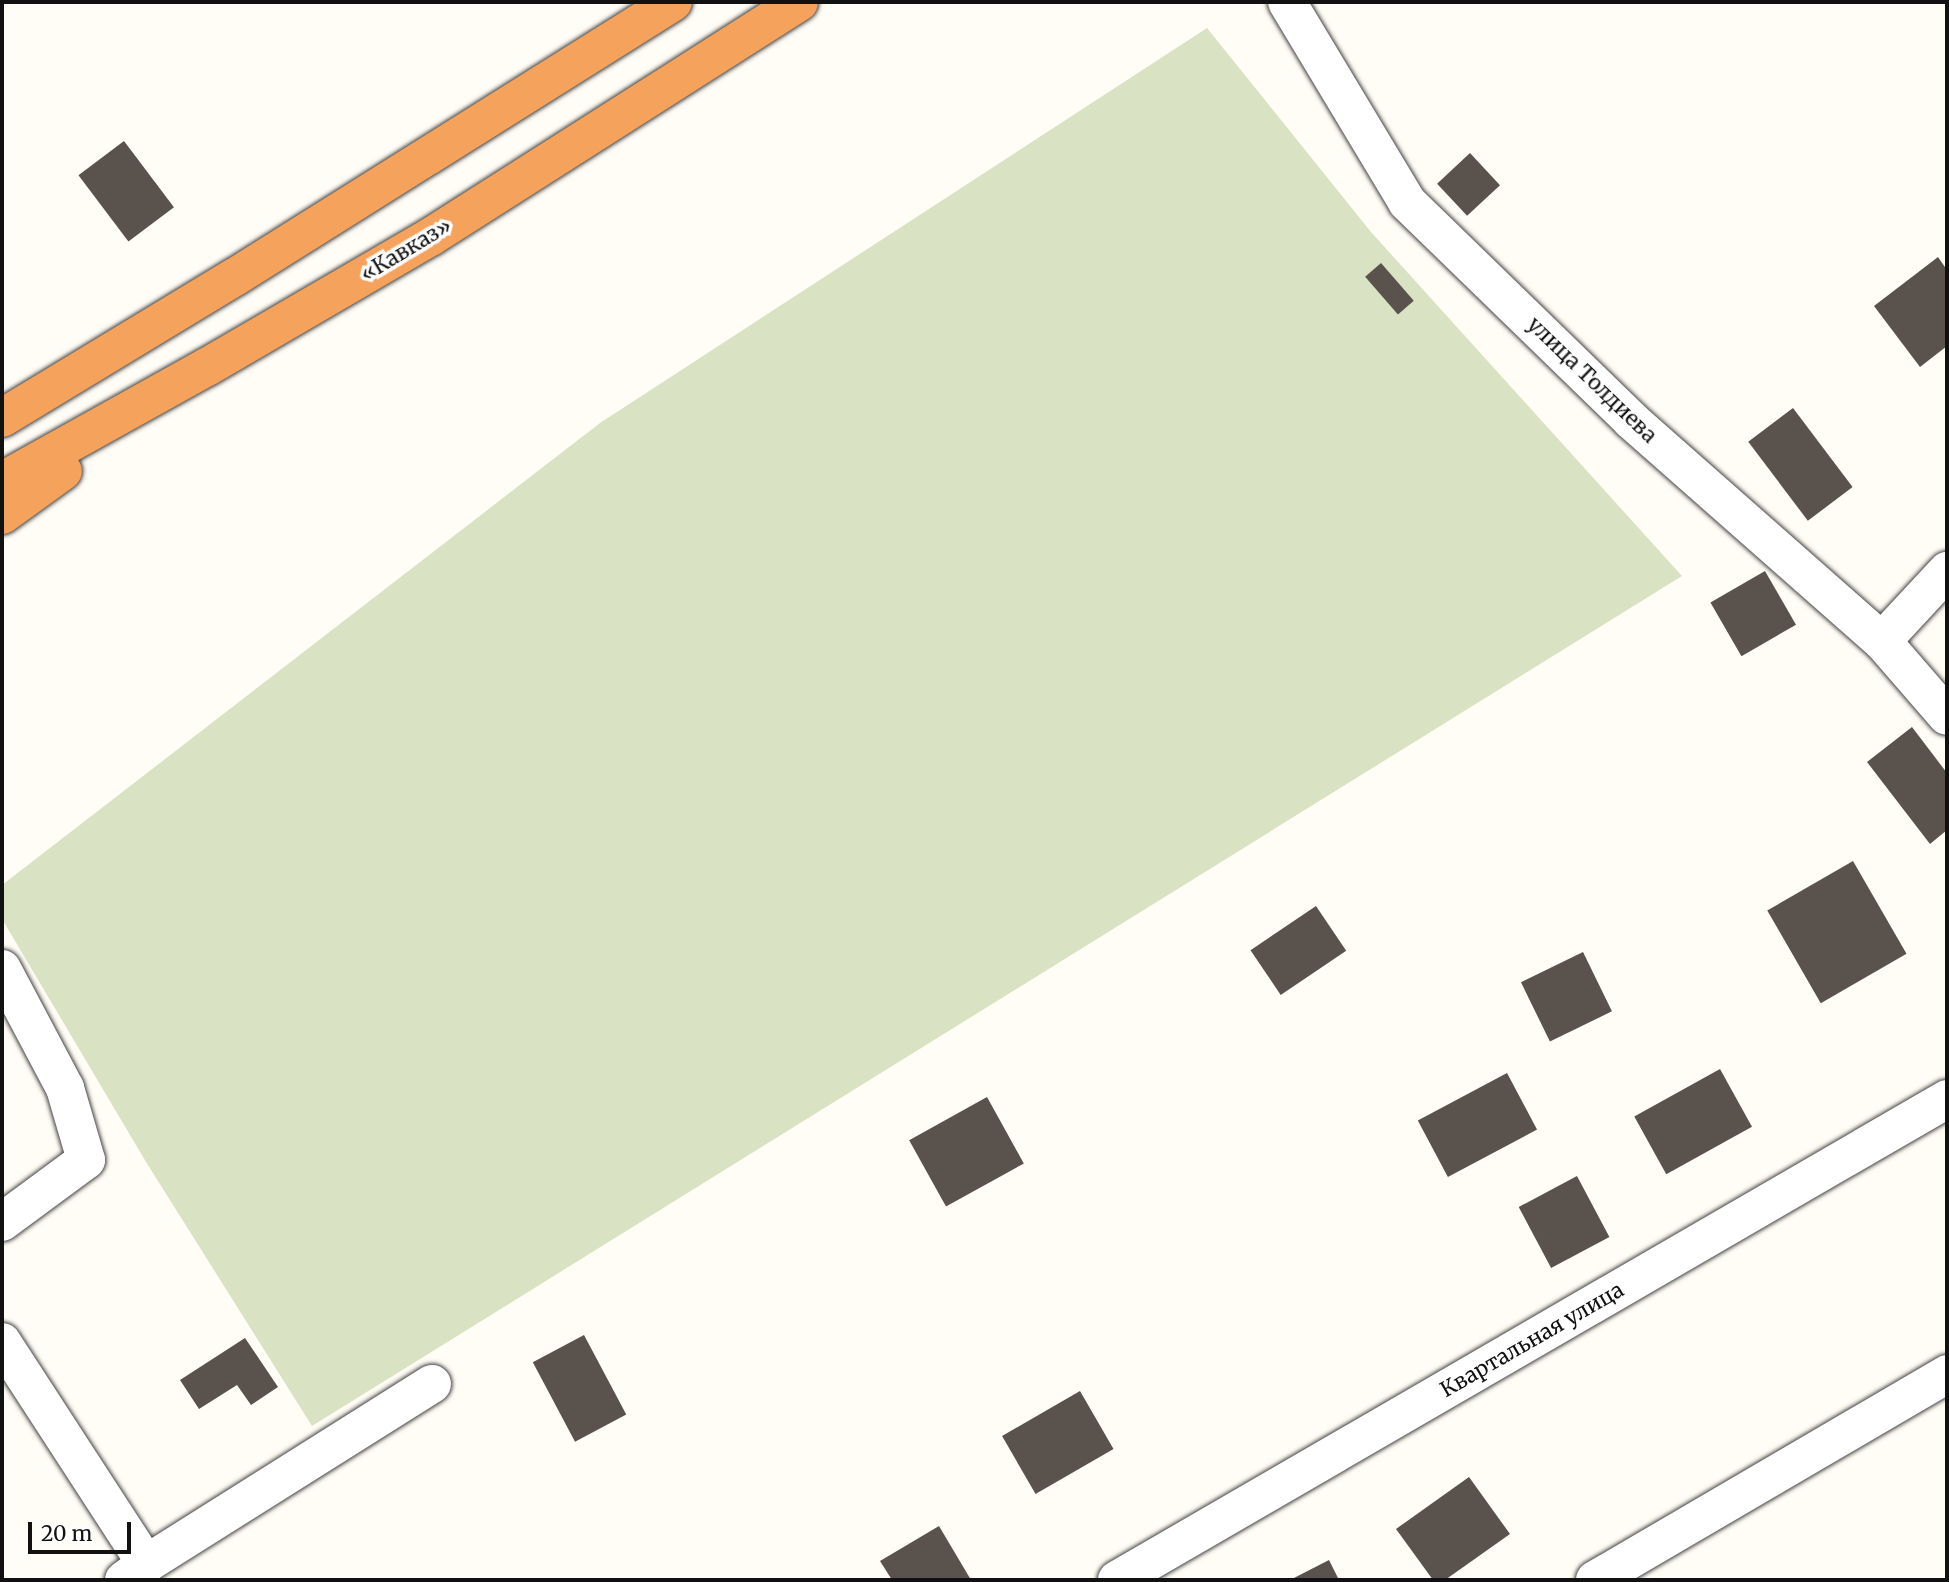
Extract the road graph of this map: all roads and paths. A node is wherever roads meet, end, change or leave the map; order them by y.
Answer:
1 (673, 2) edge
2 (799, 2) edge
3 (1287, 2) edge
4 (235, 277) junction
5 (207, 367) junction
6 (2, 397) edge
7 (2, 418) edge
8 (2, 481) edge
9 (2, 515) edge
10 (1947, 571) edge
11 (1882, 641) junction
12 (1947, 716) edge
13 (2, 969) edge
14 (1947, 1099) edge
15 (2, 1222) edge
16 (2, 1342) edge
17 (1947, 1374) edge
18 (432, 1384) dead end
19 (135, 1572) edge
20 (1117, 1580) edge
21 (1595, 1580) edge

1 - 4 highway
2 - 5 highway, «Кавказ»
3 - 11 street, улица Толдиева
4 - 6 highway
4 - 7 highway
5 - 8 highway, «Кавказ»
5 - 9 highway
10 - 11 street
11 - 12 street, улица Толдиева
13 - 15 street
14 - 20 street, Квартальная улица
16 - 19 street
17 - 21 street
18 - 19 street

